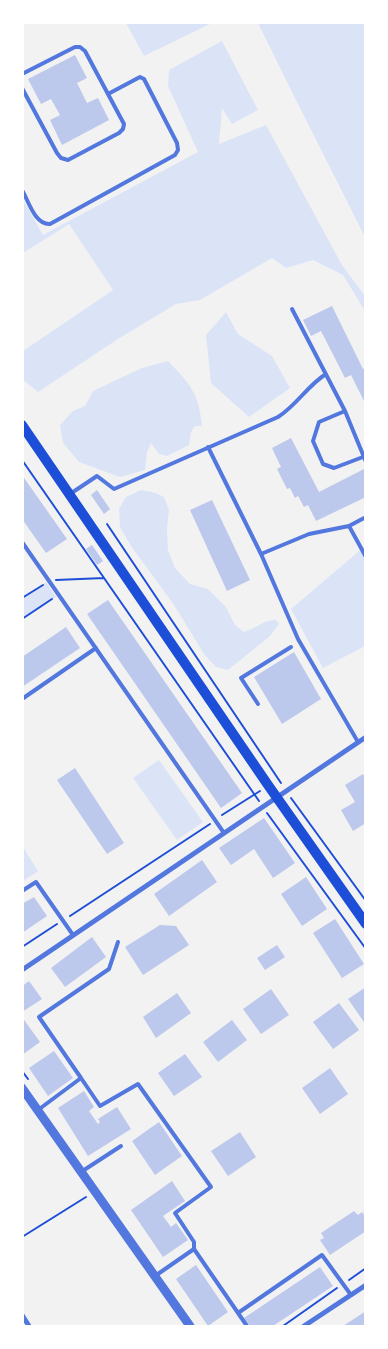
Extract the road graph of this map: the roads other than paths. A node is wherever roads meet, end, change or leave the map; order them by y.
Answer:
1 (22, 74) edge
2 (22, 88) edge
3 (108, 94) junction
4 (22, 190) edge
5 (292, 309) dead end
6 (326, 374) junction
7 (345, 411) junction
8 (22, 425) edge
9 (208, 447) junction
10 (364, 459) edge
11 (70, 494) junction
12 (366, 517) edge
13 (349, 526) junction
14 (22, 542) edge
15 (261, 554) junction
16 (366, 557) edge
17 (291, 647) dead end
18 (96, 648) junction
19 (22, 698) edge
20 (258, 704) dead end
21 (366, 737) edge
22 (358, 742) junction
23 (276, 797) junction
24 (224, 832) junction
25 (22, 891) edge
26 (366, 924) edge
27 (73, 935) junction
28 (118, 942) dead end
29 (22, 970) edge
30 (81, 1078) junction
31 (22, 1088) edge
32 (38, 1110) junction
33 (121, 1146) dead end
34 (82, 1172) junction
35 (194, 1250) junction
36 (155, 1276) junction
37 (366, 1285) edge
38 (350, 1295) junction
39 (238, 1313) junction
40 (22, 1315) edge
41 (30, 1326) edge
42 (190, 1326) edge
43 (247, 1326) edge
44 (304, 1326) edge

1 - 3 lane
2 - 3 lane
3 - 4 lane
5 - 6 lane
6 - 7 lane
6 - 9 lane
7 - 10 lane
7 - 10 lane
8 - 11 main road
9 - 11 lane
9 - 15 lane
11 - 23 main road
12 - 13 lane
13 - 15 lane
13 - 16 lane
14 - 18 lane
15 - 22 lane
17 - 20 lane
18 - 19 lane
18 - 24 lane
21 - 22 street
22 - 23 street
23 - 24 street
23 - 26 main road
24 - 27 street
25 - 27 lane
27 - 29 street
28 - 30 lane
30 - 32 lane
30 - 35 lane
31 - 32 street
32 - 34 street
33 - 34 lane
34 - 36 street
35 - 36 lane
35 - 39 lane
36 - 42 street
37 - 38 street
38 - 39 lane
38 - 44 street
39 - 43 lane
40 - 41 street

